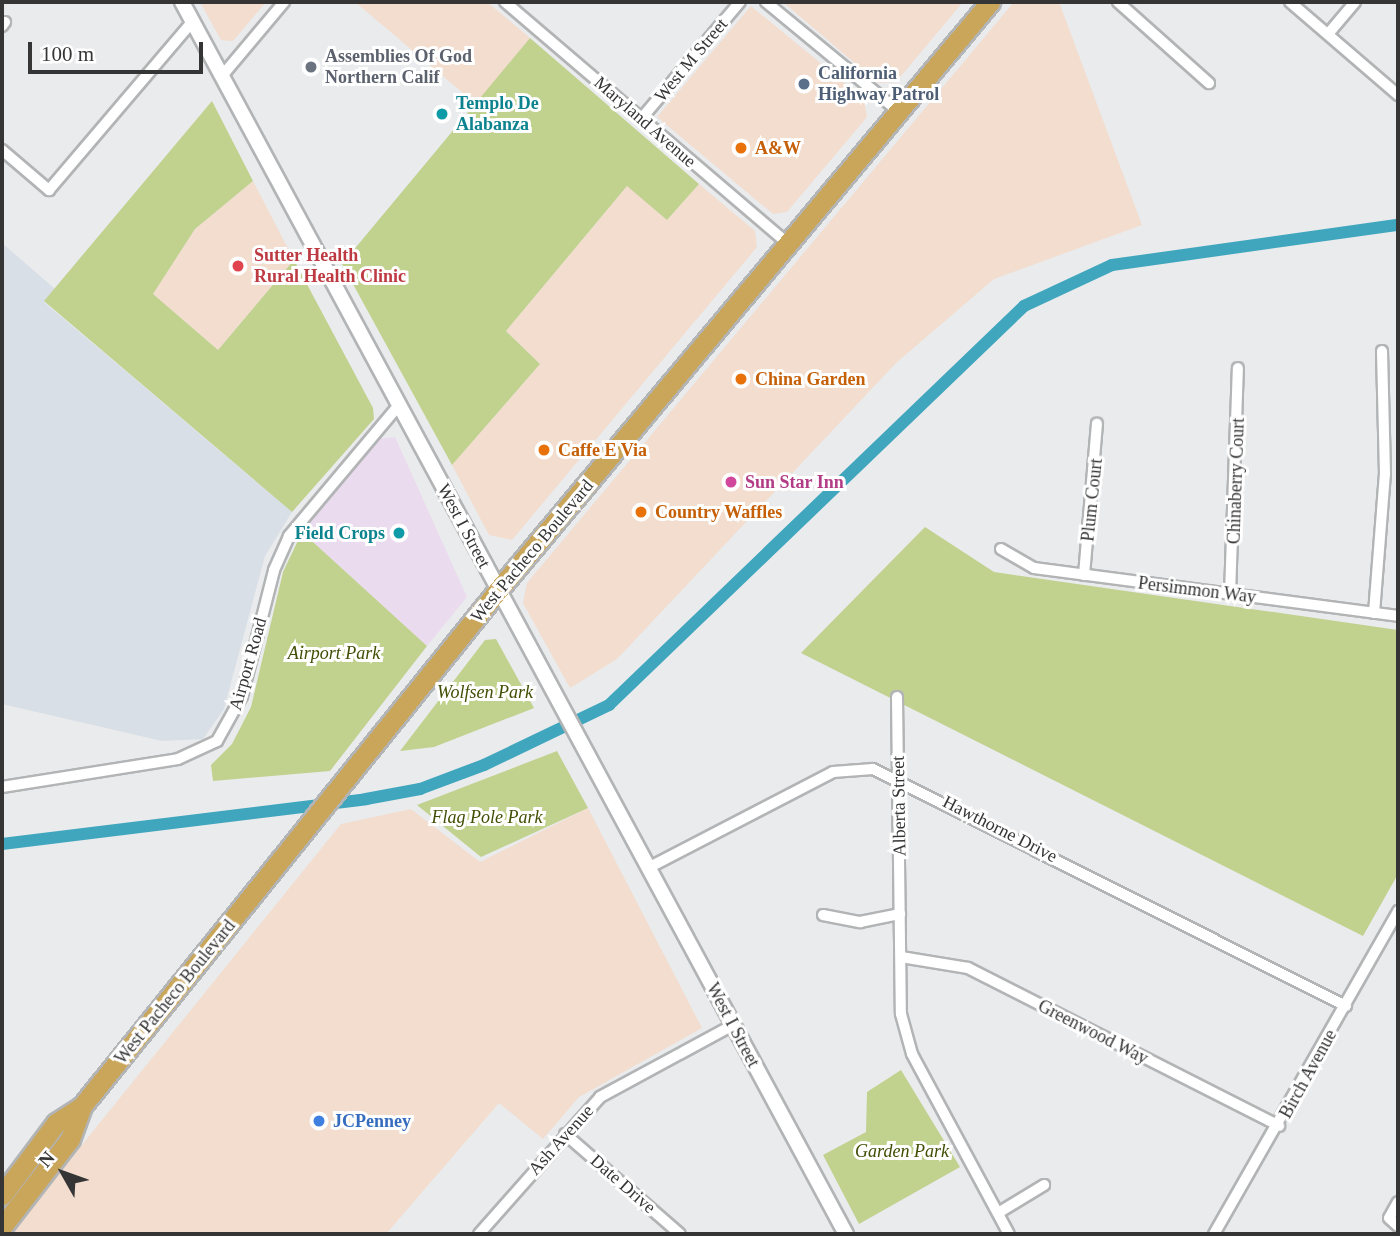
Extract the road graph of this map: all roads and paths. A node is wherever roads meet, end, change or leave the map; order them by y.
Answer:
1 (182, 2) edge
2 (284, 2) edge
3 (505, 2) edge
4 (740, 2) edge
5 (766, 2) edge
6 (990, 2) edge
7 (1118, 2) edge
8 (1290, 2) edge
9 (1355, 2) edge
10 (193, 21) junction
11 (1328, 34) junction
12 (222, 76) junction
13 (1209, 83) dead end
14 (1398, 95) edge
15 (898, 111) junction
16 (641, 119) junction
17 (2, 150) edge
18 (786, 242) junction
19 (1382, 351) dead end
20 (1238, 368) dead end
21 (398, 406) junction
22 (1097, 424) dead end
23 (1000, 549) dead end
24 (1084, 575) junction
25 (498, 590) junction
26 (1230, 594) junction
27 (1374, 613) junction
28 (1398, 616) edge
29 (897, 697) dead end
30 (898, 777) junction
31 (2, 787) edge
32 (648, 868) junction
33 (1398, 911) edge
34 (900, 914) junction
35 (823, 915) dead end
36 (901, 957) junction
37 (1346, 1006) junction
38 (733, 1025) junction
39 (82, 1106) junction
40 (1279, 1126) junction
41 (565, 1135) junction
42 (1044, 1185) dead end
43 (2, 1195) edge
44 (1398, 1202) edge
45 (998, 1213) junction
46 (1394, 1222) edge
47 (2, 1227) edge
48 (479, 1234) edge
49 (680, 1234) edge
50 (846, 1234) edge
51 (1009, 1234) edge
52 (1214, 1234) edge

1 - 10 street, West I Street
2 - 12 street
3 - 16 street, Maryland Avenue
4 - 16 street, West M Street
5 - 15 street
6 - 15 highway, West Pacheco Boulevard
7 - 13 street
8 - 11 street
9 - 11 street
10 - 12 street, West I Street
10 - 17 street
11 - 14 street
12 - 21 street, West I Street
15 - 18 highway, West Pacheco Boulevard
16 - 18 street, Maryland Avenue
18 - 25 highway, West Pacheco Boulevard
19 - 27 street
20 - 26 street, Chinaberry Court
21 - 25 street, West I Street
21 - 31 street, Airport Road
22 - 24 street, Plum Court
23 - 24 street, Persimmon Way
24 - 26 street, Persimmon Way
25 - 32 street, West I Street
25 - 39 highway, West Pacheco Boulevard
26 - 27 street, Persimmon Way
27 - 28 street, Persimmon Way
29 - 30 street, Alberta Street
30 - 32 street, Hawthorne Drive
30 - 34 street, Alberta Street
30 - 37 street, Hawthorne Drive
32 - 38 street, West I Street
33 - 37 street, Birch Avenue
34 - 35 street
34 - 36 street, Alberta Street
36 - 40 street, Greenwood Way
36 - 45 street, Alberta Street
37 - 40 street, Birch Avenue
38 - 41 street, Ash Avenue
38 - 50 street, West I Street
39 - 43 highway, West Pacheco Boulevard
39 - 47 highway, West Pacheco Boulevard
40 - 52 street, Birch Avenue
41 - 48 street, Ash Avenue
41 - 49 street, Date Drive
42 - 45 street
44 - 46 street
45 - 51 street, Alberta Street

